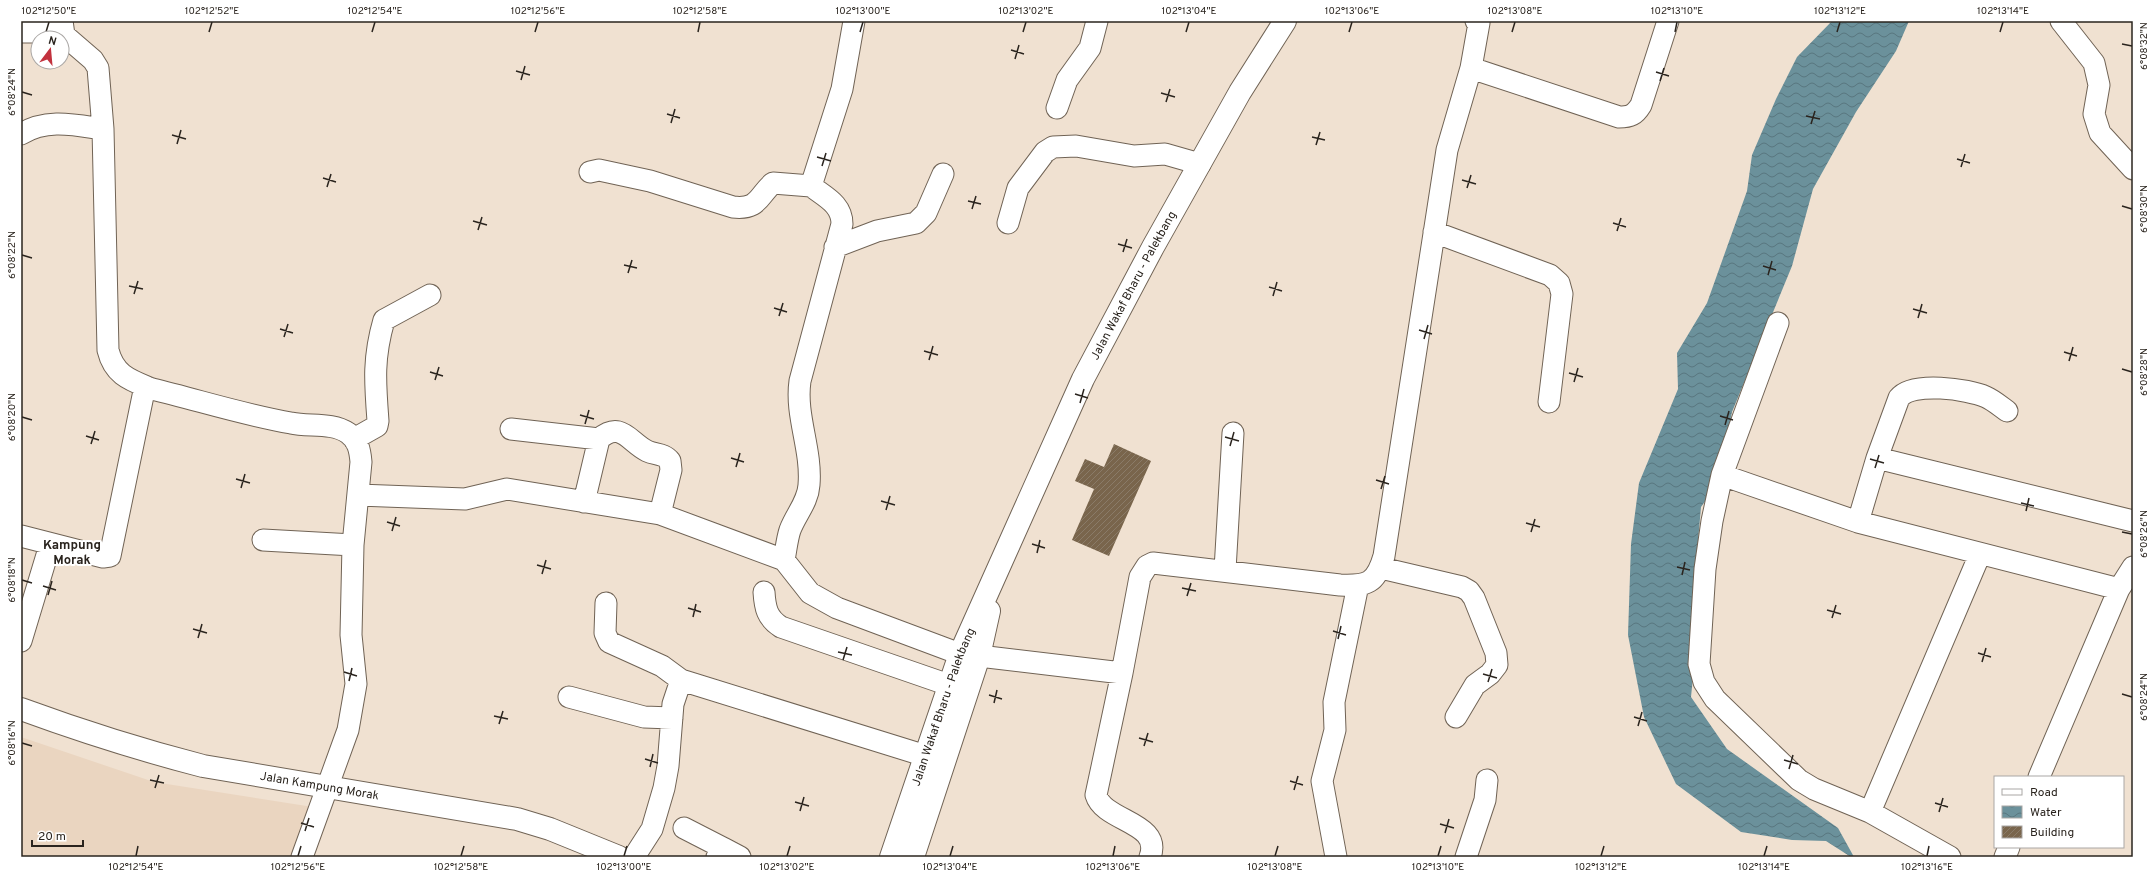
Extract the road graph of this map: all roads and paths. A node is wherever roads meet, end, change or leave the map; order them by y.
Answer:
1 (854, 21) edge
2 (1098, 21) edge
3 (1285, 21) edge
4 (1668, 21) edge
5 (2060, 21) edge
6 (1478, 22) edge
7 (62, 26) edge
8 (21, 32) edge
9 (1471, 68) junction
10 (1057, 108) dead end
11 (103, 129) junction
12 (21, 134) edge
13 (1200, 164) junction
14 (2133, 169) edge
15 (590, 172) dead end
16 (943, 174) dead end
17 (811, 186) junction
18 (1008, 223) dead end
19 (1434, 232) junction
20 (835, 247) junction
21 (430, 295) dead end
22 (1778, 323) dead end
23 (145, 386) junction
24 (1549, 402) dead end
25 (2007, 410) dead end
26 (511, 429) dead end
27 (1233, 433) dead end
28 (354, 439) junction
29 (599, 439) junction
30 (1876, 458) junction
31 (1722, 475) junction
32 (358, 495) junction
33 (584, 502) junction
34 (660, 514) junction
35 (2133, 521) edge
36 (1858, 522) junction
37 (21, 536) edge
38 (263, 540) dead end
39 (50, 545) junction
40 (353, 545) junction
41 (1980, 554) junction
42 (784, 560) junction
43 (2133, 567) edge
44 (1381, 568) junction
45 (1225, 570) junction
46 (1358, 585) junction
47 (2119, 589) junction
48 (764, 592) dead end
49 (606, 603) dead end
50 (21, 642) edge
51 (970, 655) junction
52 (1122, 673) junction
53 (680, 680) junction
54 (949, 686) junction
55 (569, 697) dead end
56 (21, 709) edge
57 (1456, 717) dead end
58 (672, 718) junction
59 (926, 756) junction
60 (2039, 776) edge
61 (1487, 780) dead end
62 (328, 786) junction
63 (1870, 812) junction
64 (684, 828) dead end
65 (727, 854) edge
66 (1946, 856) edge
67 (302, 857) edge
68 (619, 857) edge
69 (634, 857) edge
70 (891, 857) edge
71 (912, 857) edge
72 (1150, 857) edge
73 (1336, 857) edge
74 (1466, 857) edge

1 - 17 street
2 - 10 street
3 - 13 main road, Jalan Wakaf Bharu - Palekbang
4 - 9 street
5 - 14 street
6 - 9 street
7 - 8 street
7 - 11 street
9 - 19 street
11 - 12 street
11 - 23 street
13 - 18 street
13 - 51 main road, Jalan Wakaf Bharu - Palekbang
15 - 17 street
16 - 20 street
17 - 20 street
19 - 24 street
19 - 44 street
20 - 42 street
21 - 28 street
22 - 31 street
23 - 28 street
23 - 39 street
25 - 30 street
26 - 29 street
27 - 45 street
28 - 32 street
29 - 33 street
29 - 34 street
30 - 35 street
30 - 36 street
31 - 36 street
31 - 63 street
32 - 33 street
32 - 40 street
33 - 34 street
34 - 42 street
36 - 41 street
37 - 39 street
38 - 40 street
39 - 50 street
40 - 62 street
41 - 47 street
41 - 63 street
42 - 51 street
43 - 47 street
44 - 46 street
44 - 57 street
45 - 46 street
45 - 52 street
46 - 73 street
47 - 60 street
48 - 54 street
49 - 53 street
51 - 52 street
51 - 54 main road, Jalan Wakaf Bharu - Palekbang
51 - 71 main road, Jalan Wakaf Bharu - Palekbang
52 - 72 street
53 - 58 street
53 - 59 street
54 - 59 main road, Jalan Wakaf Bharu - Palekbang
55 - 58 street
56 - 62 main road, Jalan Kampung Morak
58 - 69 street
59 - 70 main road, Jalan Wakaf Bharu - Palekbang
61 - 74 street
62 - 67 street
62 - 68 main road, Jalan Kampung Morak
63 - 66 street
64 - 65 street

